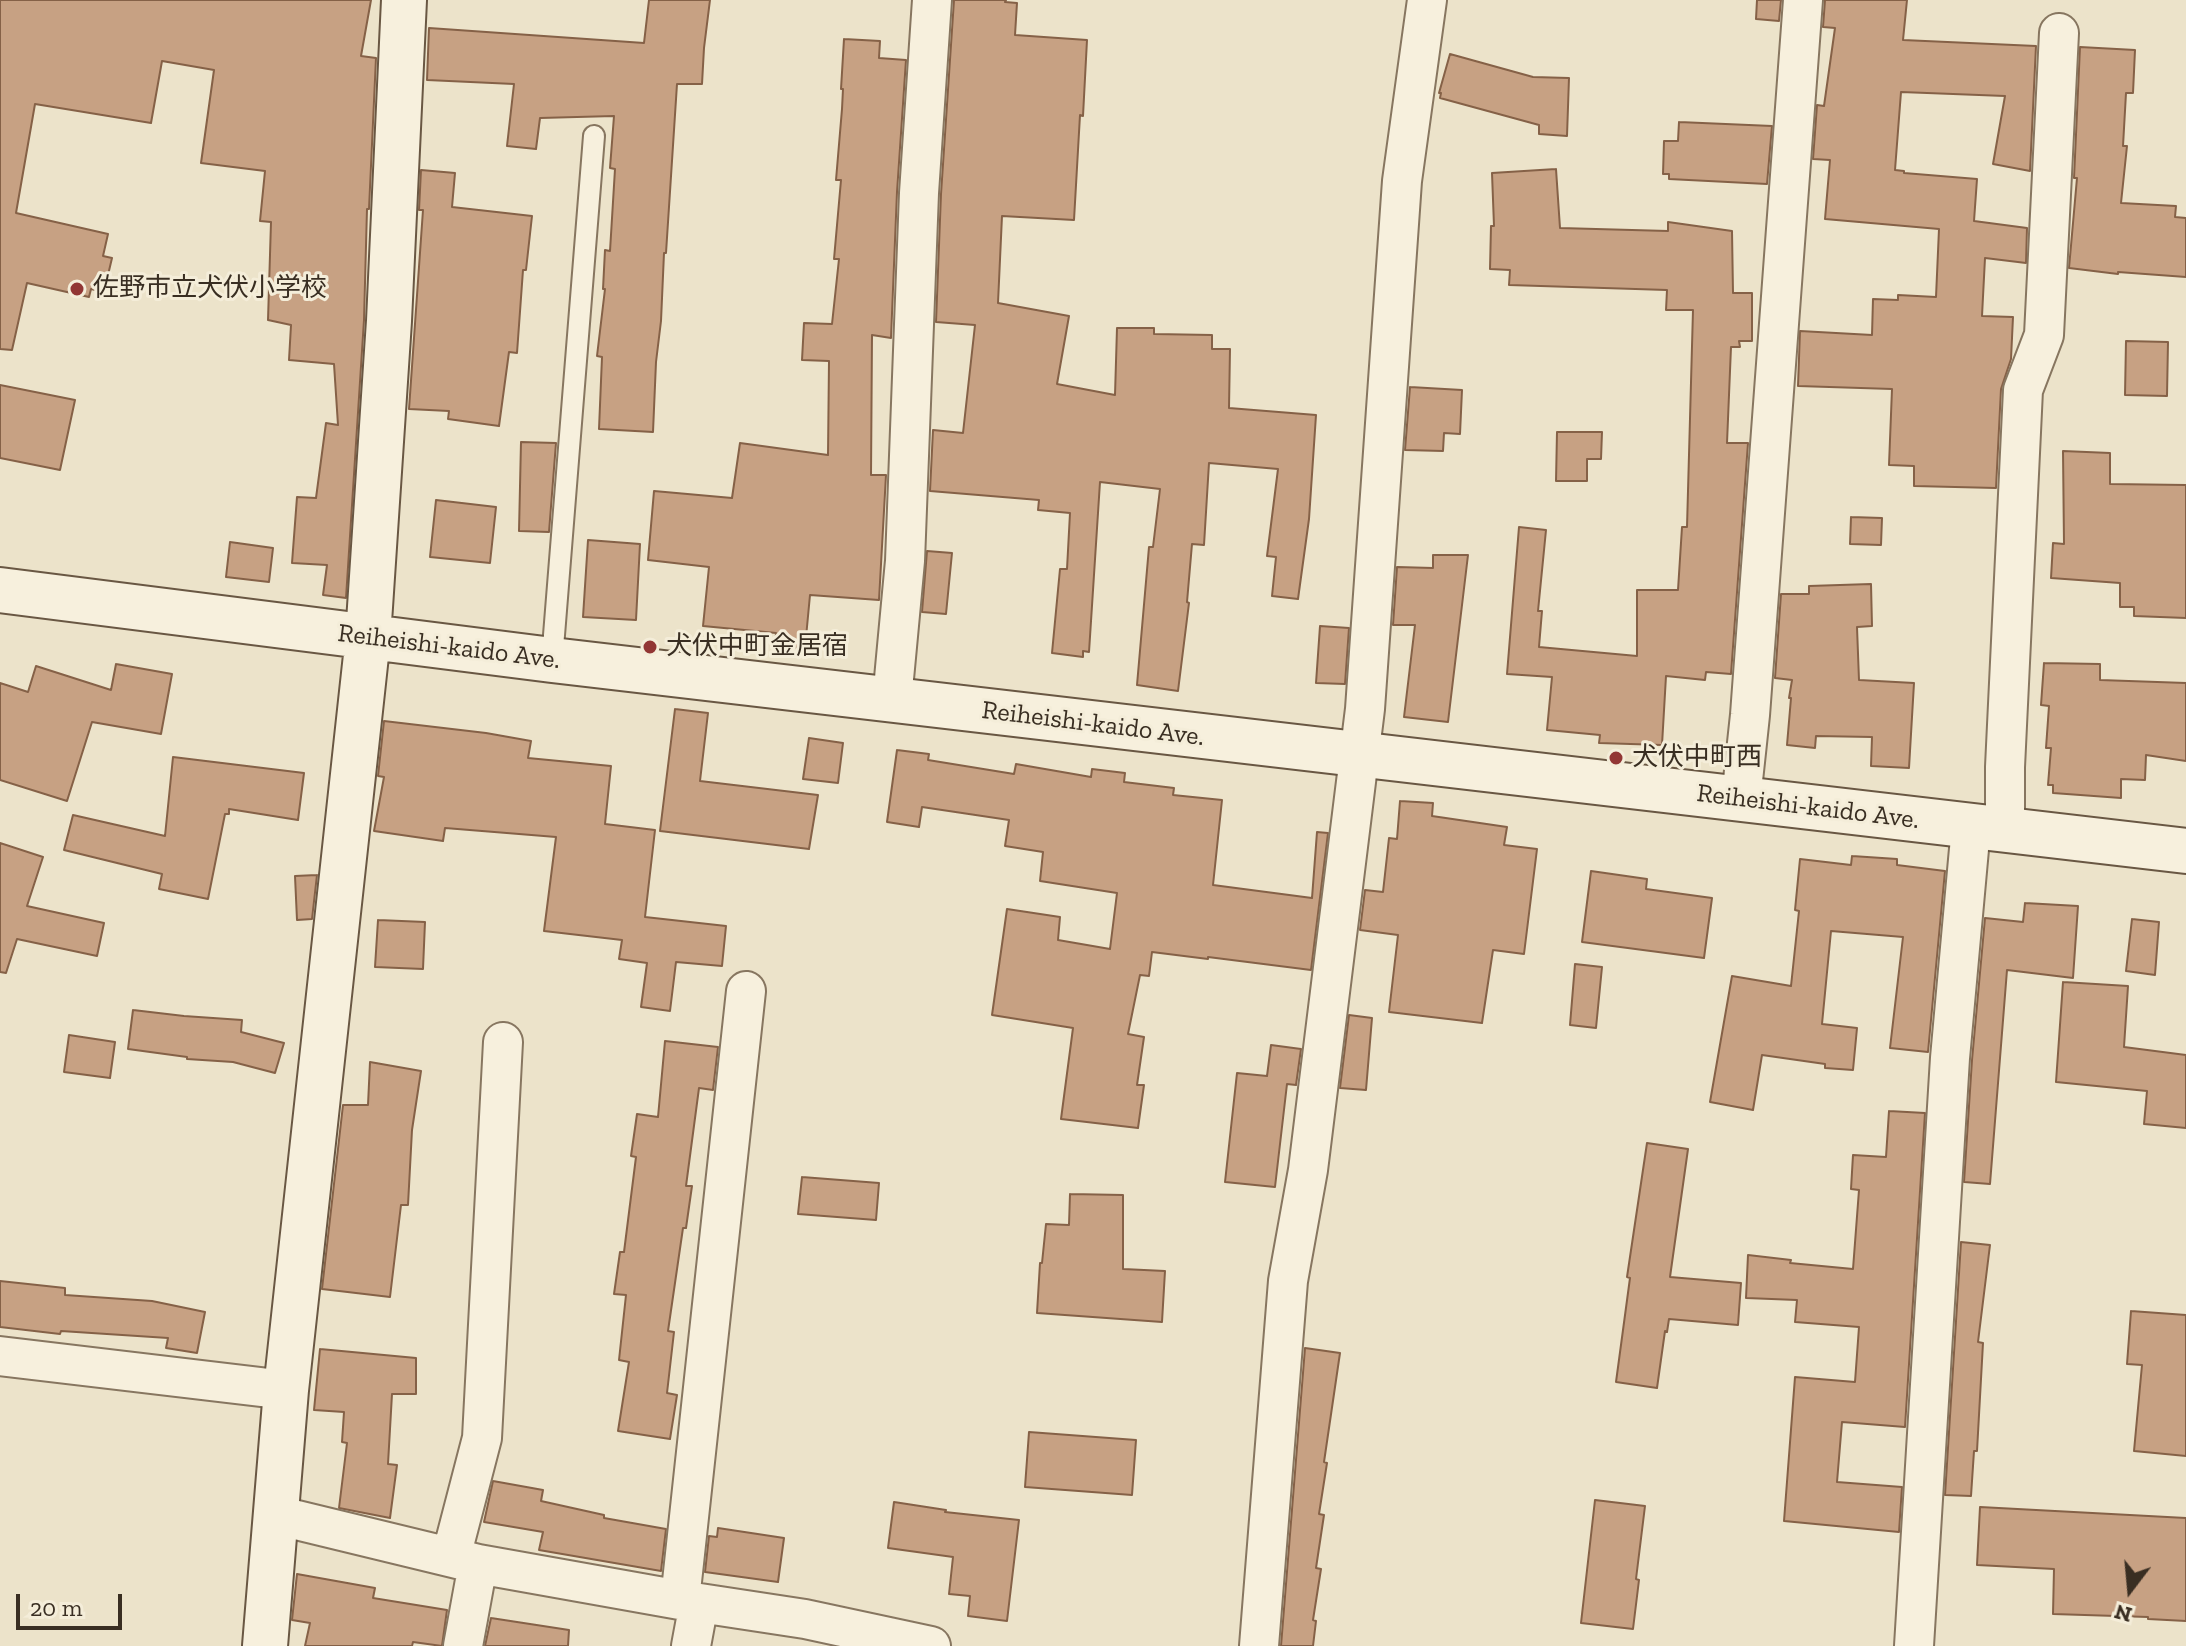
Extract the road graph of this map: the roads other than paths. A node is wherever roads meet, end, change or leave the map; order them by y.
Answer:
1 (404, 0) edge
2 (932, 0) edge
3 (1427, 0) edge
4 (1803, 0) edge
5 (2059, 33) dead end
6 (594, 136) dead end
7 (0, 590) edge
8 (368, 637) junction
9 (552, 660) junction
10 (892, 700) junction
11 (1358, 755) junction
12 (1741, 799) junction
13 (1988, 829) junction
14 (2186, 851) edge
15 (746, 991) dead end
16 (503, 1042) dead end
17 (0, 1356) edge
18 (286, 1390) junction
19 (276, 1515) junction
20 (464, 1561) junction
21 (690, 1602) junction
22 (855, 1638) edge
23 (265, 1646) edge
24 (463, 1646) edge
25 (691, 1646) edge
26 (931, 1646) edge
27 (1259, 1646) edge
28 (1914, 1646) edge

1 - 8 main road
2 - 10 street
3 - 11 street
4 - 12 street
5 - 13 street
6 - 9 lane
7 - 8 main road, Reiheishi-kaido Ave.
8 - 9 main road, Reiheishi-kaido Ave.
8 - 18 main road
9 - 10 main road, Reiheishi-kaido Ave.
10 - 11 main road, Reiheishi-kaido Ave.
11 - 12 main road, Reiheishi-kaido Ave.
11 - 27 street
12 - 13 main road, Reiheishi-kaido Ave.
13 - 14 main road, Reiheishi-kaido Ave.
13 - 28 street
15 - 21 street
16 - 20 street
17 - 18 street
18 - 19 main road
19 - 20 street
19 - 23 main road
20 - 21 street
20 - 24 street
21 - 22 street
21 - 25 street
22 - 26 street

